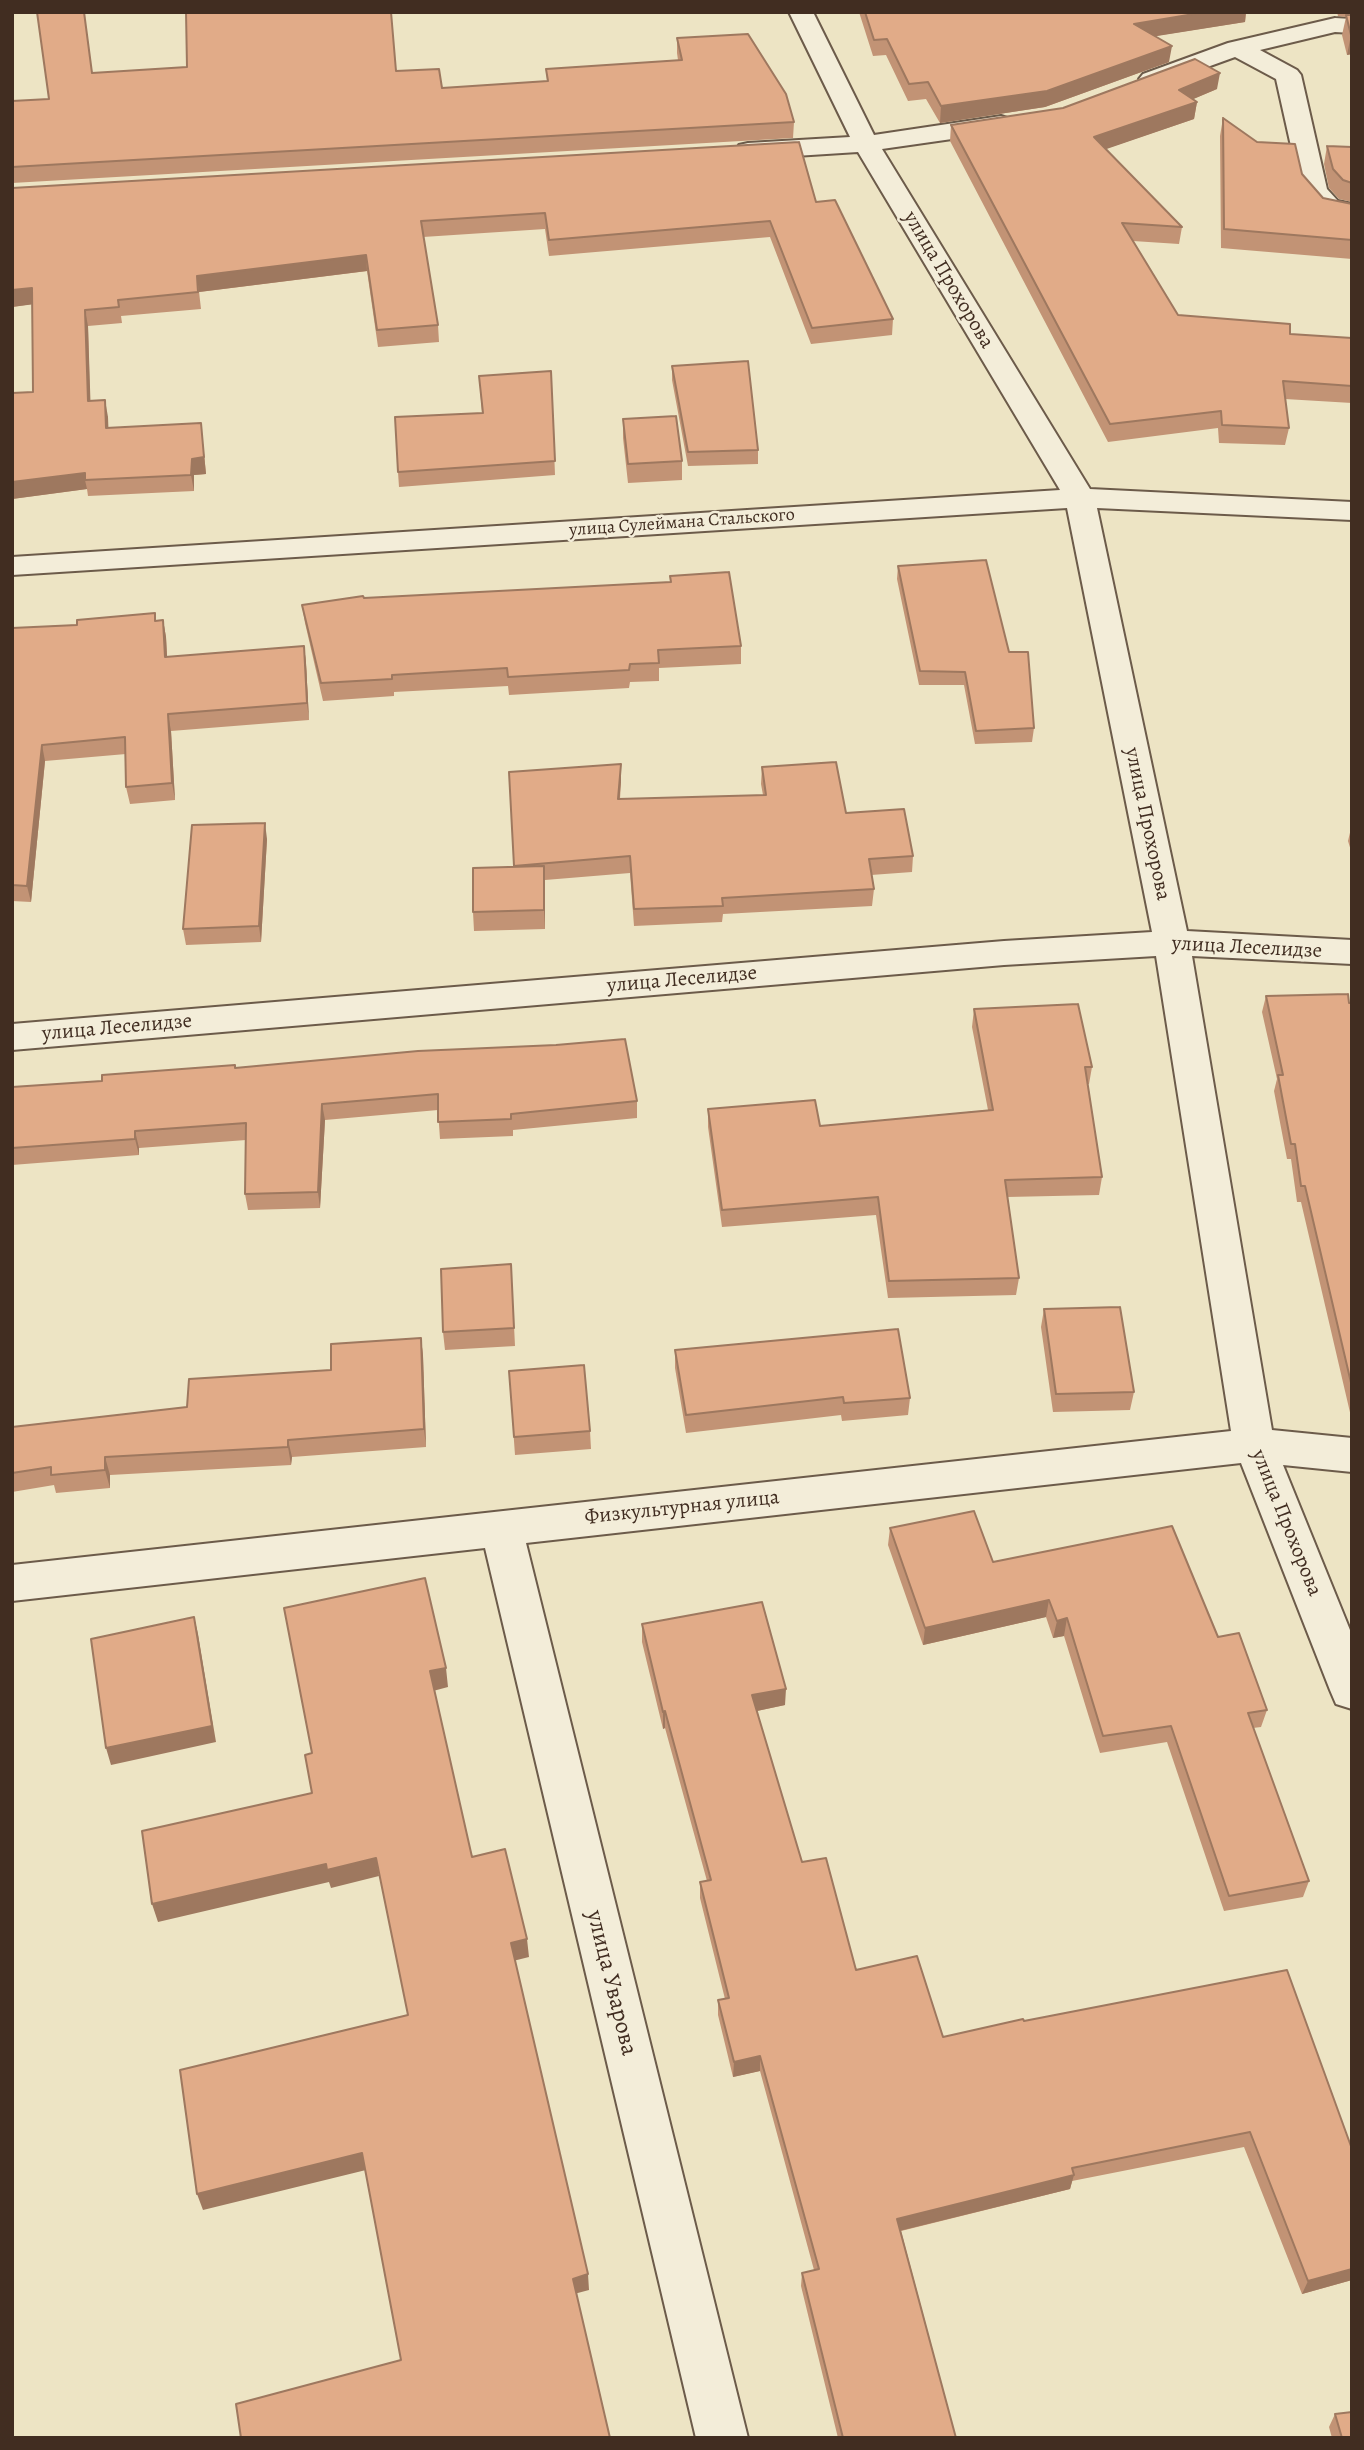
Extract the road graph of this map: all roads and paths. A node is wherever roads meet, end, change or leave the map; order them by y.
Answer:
1 (801, 12) edge
2 (1352, 26) edge
3 (1237, 48) junction
4 (1124, 89) edge
5 (1025, 121) edge
6 (866, 144) junction
7 (729, 152) edge
8 (1352, 212) edge
9 (1080, 498) junction
10 (1352, 510) edge
11 (12, 566) edge
12 (1171, 943) junction
13 (1352, 952) edge
14 (12, 1037) edge
15 (1254, 1445) junction
16 (1352, 1455) edge
17 (501, 1528) junction
18 (12, 1583) edge
19 (1352, 1690) edge
20 (722, 2438) edge

1 - 6 street, улица Прохорова
2 - 3 street
3 - 4 street
3 - 8 street
5 - 6 street
6 - 7 street
6 - 9 street, улица Прохорова
9 - 10 street, улица Сулеймана Стальского
9 - 11 street, улица Сулеймана Стальского
9 - 12 street, улица Прохорова
12 - 13 street, улица Леселидзе
12 - 14 street, улица Леселидзе
12 - 15 street, улица Прохорова
15 - 16 street, Физкультурная улица
15 - 17 street, Физкультурная улица
15 - 19 street, улица Прохорова
17 - 18 street, Физкультурная улица
17 - 20 street, улица Уварова

